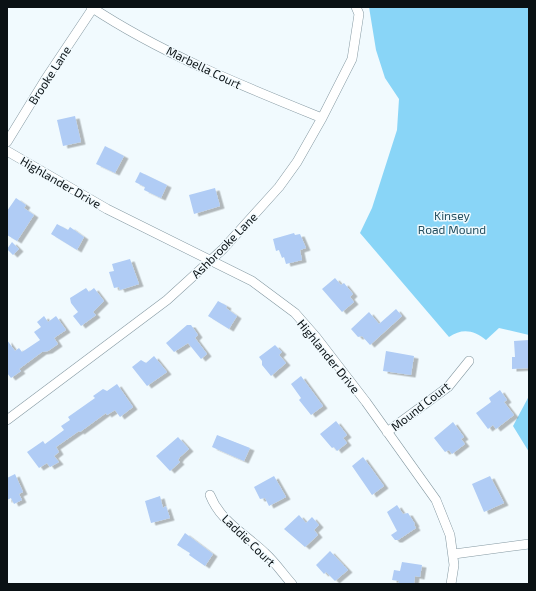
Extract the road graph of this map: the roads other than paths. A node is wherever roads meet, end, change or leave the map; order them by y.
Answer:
1 (356, 7) edge
2 (92, 8) edge
3 (322, 118) junction
4 (7, 142) edge
5 (7, 151) edge
6 (211, 260) junction
7 (468, 362) dead end
8 (7, 420) edge
9 (387, 432) junction
10 (210, 495) dead end
11 (529, 544) edge
12 (454, 554) junction
13 (292, 584) edge
14 (451, 584) edge

1 - 3 street, Ashbrooke Lane
2 - 3 street, Marbella Court
2 - 4 street, Brooke Lane
3 - 6 street, Ashbrooke Lane
5 - 6 street, Highlander Drive
6 - 8 street, Ashbrooke Lane
6 - 9 street, Highlander Drive
7 - 9 street, Mound Court
9 - 12 street, Highlander Drive
10 - 13 street, Laddie Court
11 - 12 street
12 - 14 street, Highlander Drive

